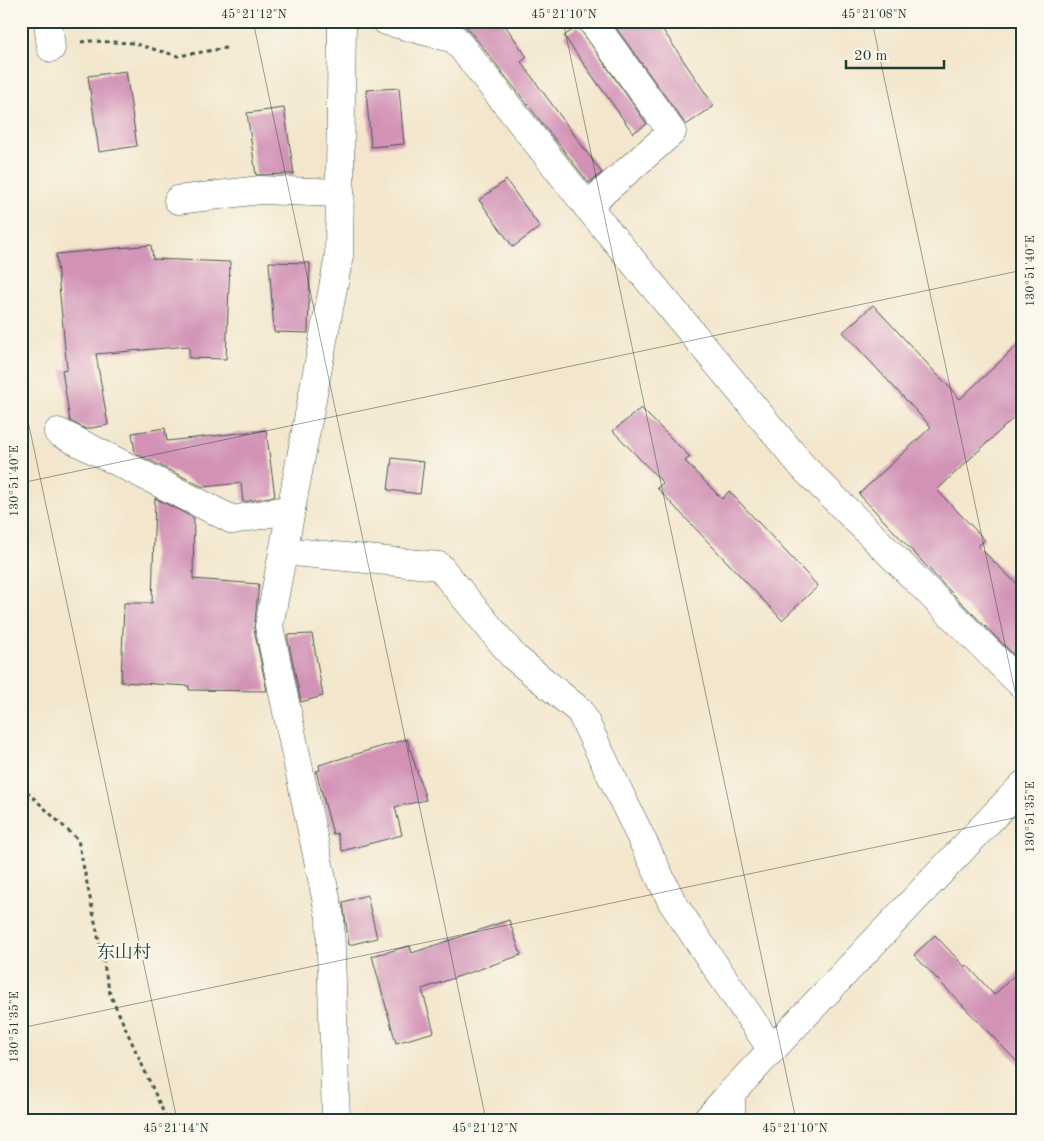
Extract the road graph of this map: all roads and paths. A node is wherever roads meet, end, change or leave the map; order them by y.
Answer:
1 (48, 21) edge
2 (342, 21) edge
3 (386, 21) edge
4 (592, 21) edge
5 (52, 48) joint
6 (226, 48) dead end
7 (340, 193) junction
8 (178, 200) dead end
9 (587, 206) junction
10 (58, 432) dead end
11 (291, 509) junction
12 (283, 551) junction
13 (1023, 686) edge
14 (1023, 785) edge
15 (21, 786) edge
16 (772, 1050) junction
17 (731, 1093) junction
18 (167, 1120) edge
19 (336, 1120) edge
20 (707, 1120) edge
21 (730, 1120) edge

1 - 5 street
2 - 7 street
3 - 9 street
4 - 9 street
5 - 6 path
7 - 8 street
7 - 11 street
9 - 13 street
10 - 11 street
11 - 12 street
12 - 16 street
12 - 19 street
14 - 16 street
15 - 18 path
16 - 17 street
17 - 20 street
17 - 21 street

